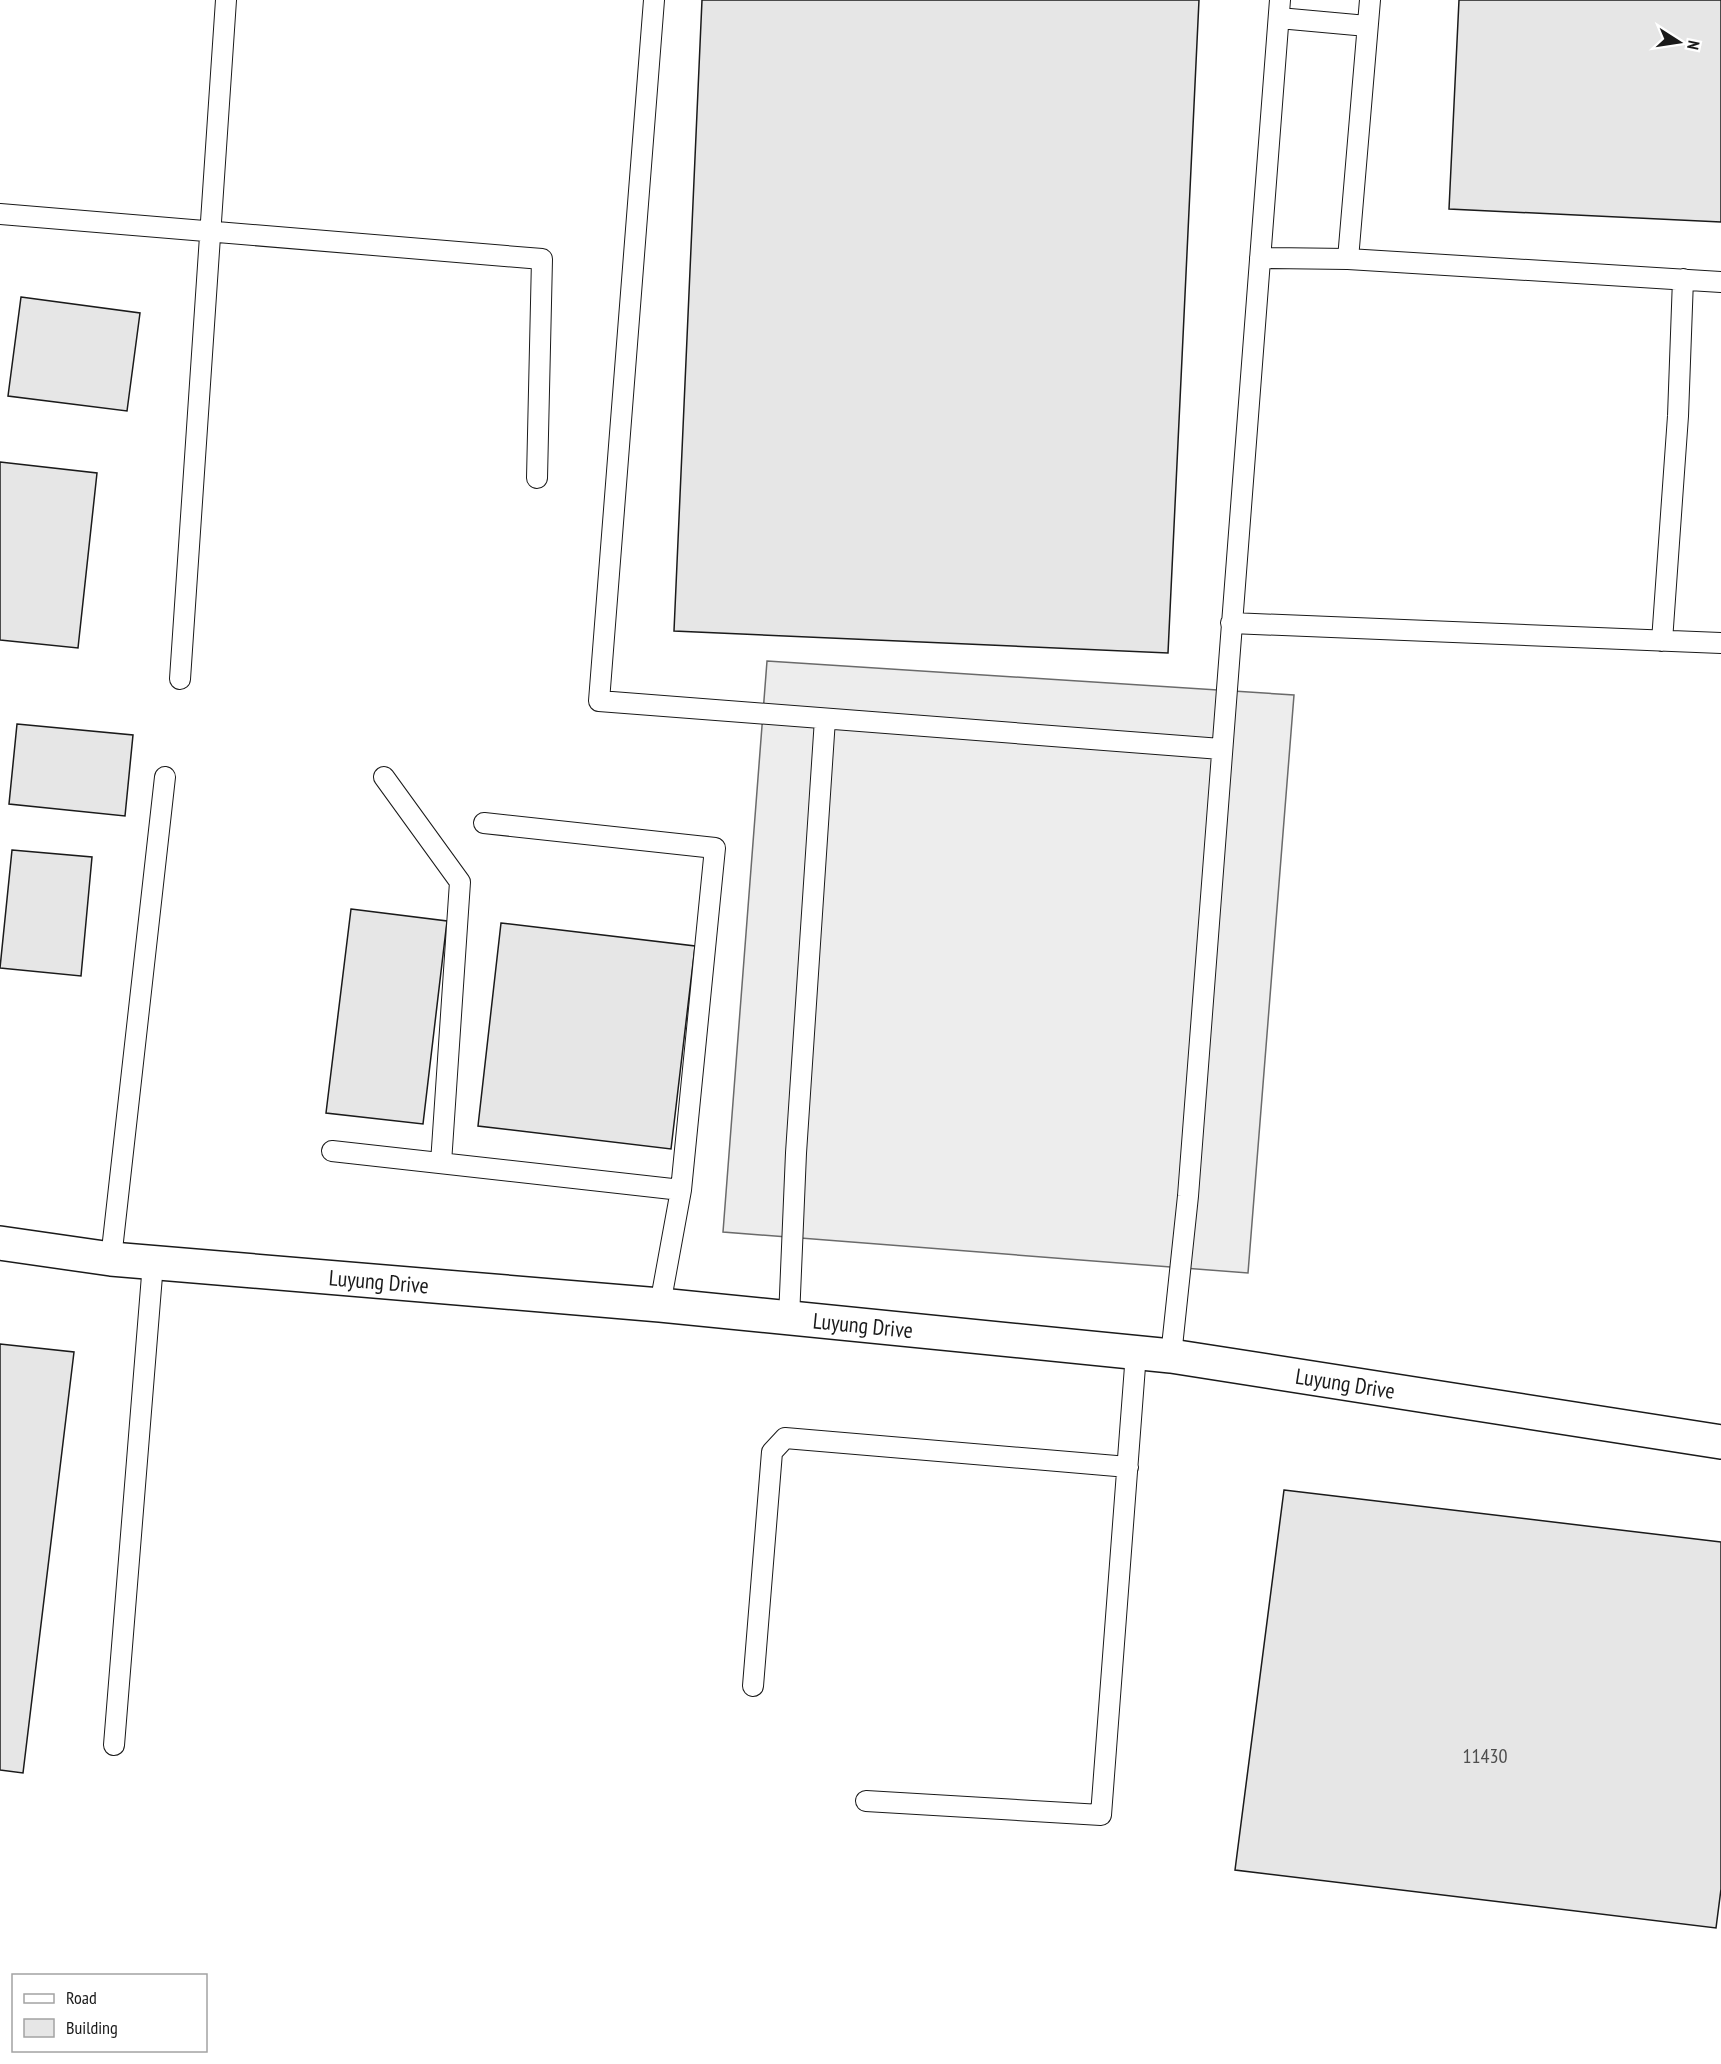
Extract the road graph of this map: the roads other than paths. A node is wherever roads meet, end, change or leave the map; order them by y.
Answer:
1 (226, 0) edge
2 (654, 0) edge
3 (1370, 0) edge
4 (1280, 9) edge
5 (1367, 26) junction
6 (0, 214) edge
7 (209, 232) junction
8 (1260, 258) junction
9 (1348, 259) junction
10 (1683, 279) junction
11 (1721, 282) edge
12 (537, 478) dead end
13 (1231, 623) junction
14 (1662, 641) junction
15 (1721, 643) edge
16 (180, 679) dead end
17 (825, 718) junction
18 (1221, 749) junction
19 (165, 777) dead end
20 (384, 777) dead end
21 (484, 823) dead end
22 (332, 1151) dead end
23 (441, 1164) junction
24 (681, 1190) junction
25 (0, 1243) edge
26 (111, 1259) junction
27 (153, 1263) junction
28 (660, 1305) junction
29 (789, 1318) junction
30 (1136, 1353) junction
31 (1171, 1356) junction
32 (1721, 1442) edge
33 (1128, 1467) junction
34 (753, 1686) dead end
35 (114, 1745) dead end
36 (866, 1801) dead end

1 - 7 lane
2 - 17 lane
3 - 5 lane
4 - 5 lane
4 - 8 lane
5 - 9 lane
6 - 7 lane
7 - 12 lane
7 - 16 lane
8 - 9 lane
8 - 13 lane
9 - 10 lane
10 - 11 lane
10 - 14 lane
13 - 14 lane
13 - 18 lane
14 - 15 lane
17 - 18 lane
17 - 29 lane
18 - 31 lane
19 - 26 lane
20 - 23 lane
21 - 24 lane
22 - 23 lane
23 - 24 lane
24 - 28 lane
25 - 26 street, Luyung Drive
26 - 27 street, Luyung Drive
27 - 28 street, Luyung Drive
27 - 35 lane
28 - 29 street, Luyung Drive
29 - 30 street, Luyung Drive
30 - 31 street, Luyung Drive
30 - 33 lane
31 - 32 street, Luyung Drive
33 - 34 lane
33 - 36 lane

